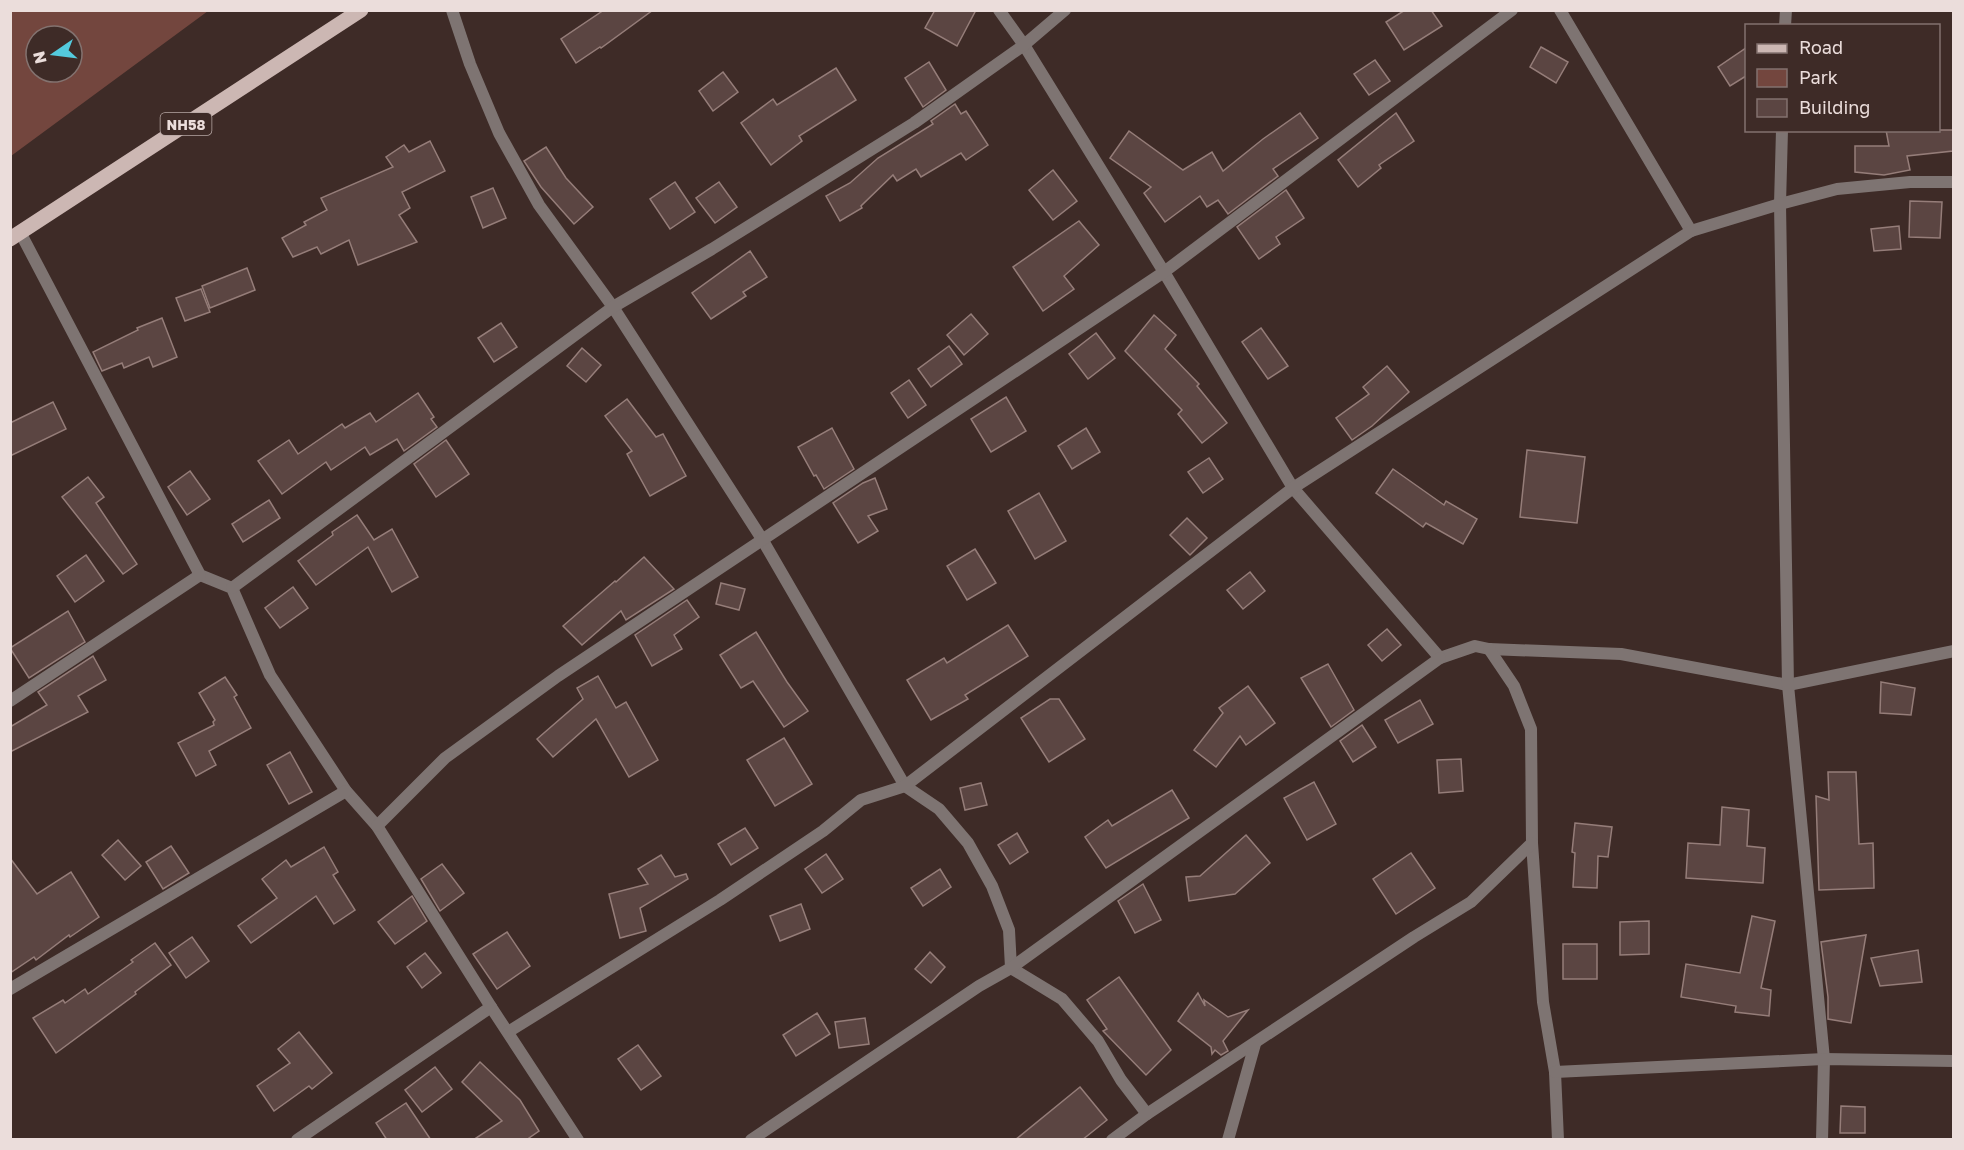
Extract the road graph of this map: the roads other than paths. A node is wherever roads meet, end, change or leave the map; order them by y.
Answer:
1 (361, 10) edge
2 (452, 10) edge
3 (999, 10) edge
4 (1065, 10) edge
5 (1512, 10) edge
6 (1560, 10) edge
7 (1024, 45) junction
8 (1782, 132) edge
9 (1953, 182) edge
10 (1780, 204) junction
11 (1691, 231) junction
12 (15, 235) edge
13 (1164, 272) junction
14 (613, 307) junction
15 (1293, 488) junction
16 (762, 539) junction
17 (200, 575) junction
18 (232, 588) junction
19 (1489, 649) junction
20 (1953, 651) edge
21 (1440, 658) junction
22 (1788, 685) junction
23 (10, 701) edge
24 (905, 786) junction
25 (346, 791) junction
26 (377, 826) junction
27 (1532, 843) junction
28 (1011, 968) junction
29 (10, 989) edge
30 (491, 1007) junction
31 (508, 1032) junction
32 (1256, 1044) junction
33 (1824, 1059) junction
34 (1953, 1061) edge
35 (1555, 1072) junction
36 (1147, 1114) junction
37 (297, 1140) edge
38 (578, 1140) edge
39 (752, 1140) edge
40 (1112, 1140) edge
41 (1228, 1140) edge
42 (1558, 1140) edge
43 (1822, 1140) edge

1 - 12 main road, NH58
2 - 14 street
3 - 7 street
4 - 7 street
5 - 13 street
6 - 11 street
7 - 13 street
7 - 14 street
8 - 10 street
9 - 10 street
10 - 11 street
10 - 22 street
11 - 15 street
12 - 17 street
13 - 15 street
13 - 16 street
14 - 16 street
14 - 18 street
15 - 21 street
15 - 24 street
16 - 24 street
16 - 26 street
17 - 18 street
17 - 23 street
18 - 25 street
19 - 21 street
19 - 22 street
19 - 27 street
20 - 22 street
21 - 28 street
22 - 33 street
24 - 28 street
24 - 31 street
25 - 26 street
25 - 29 street
26 - 30 street
27 - 32 street
27 - 35 street
28 - 36 street
28 - 39 street
30 - 31 street
30 - 37 street
31 - 38 street
32 - 36 street
32 - 41 street
33 - 34 street
33 - 35 street
33 - 43 street
35 - 42 street
36 - 40 street

